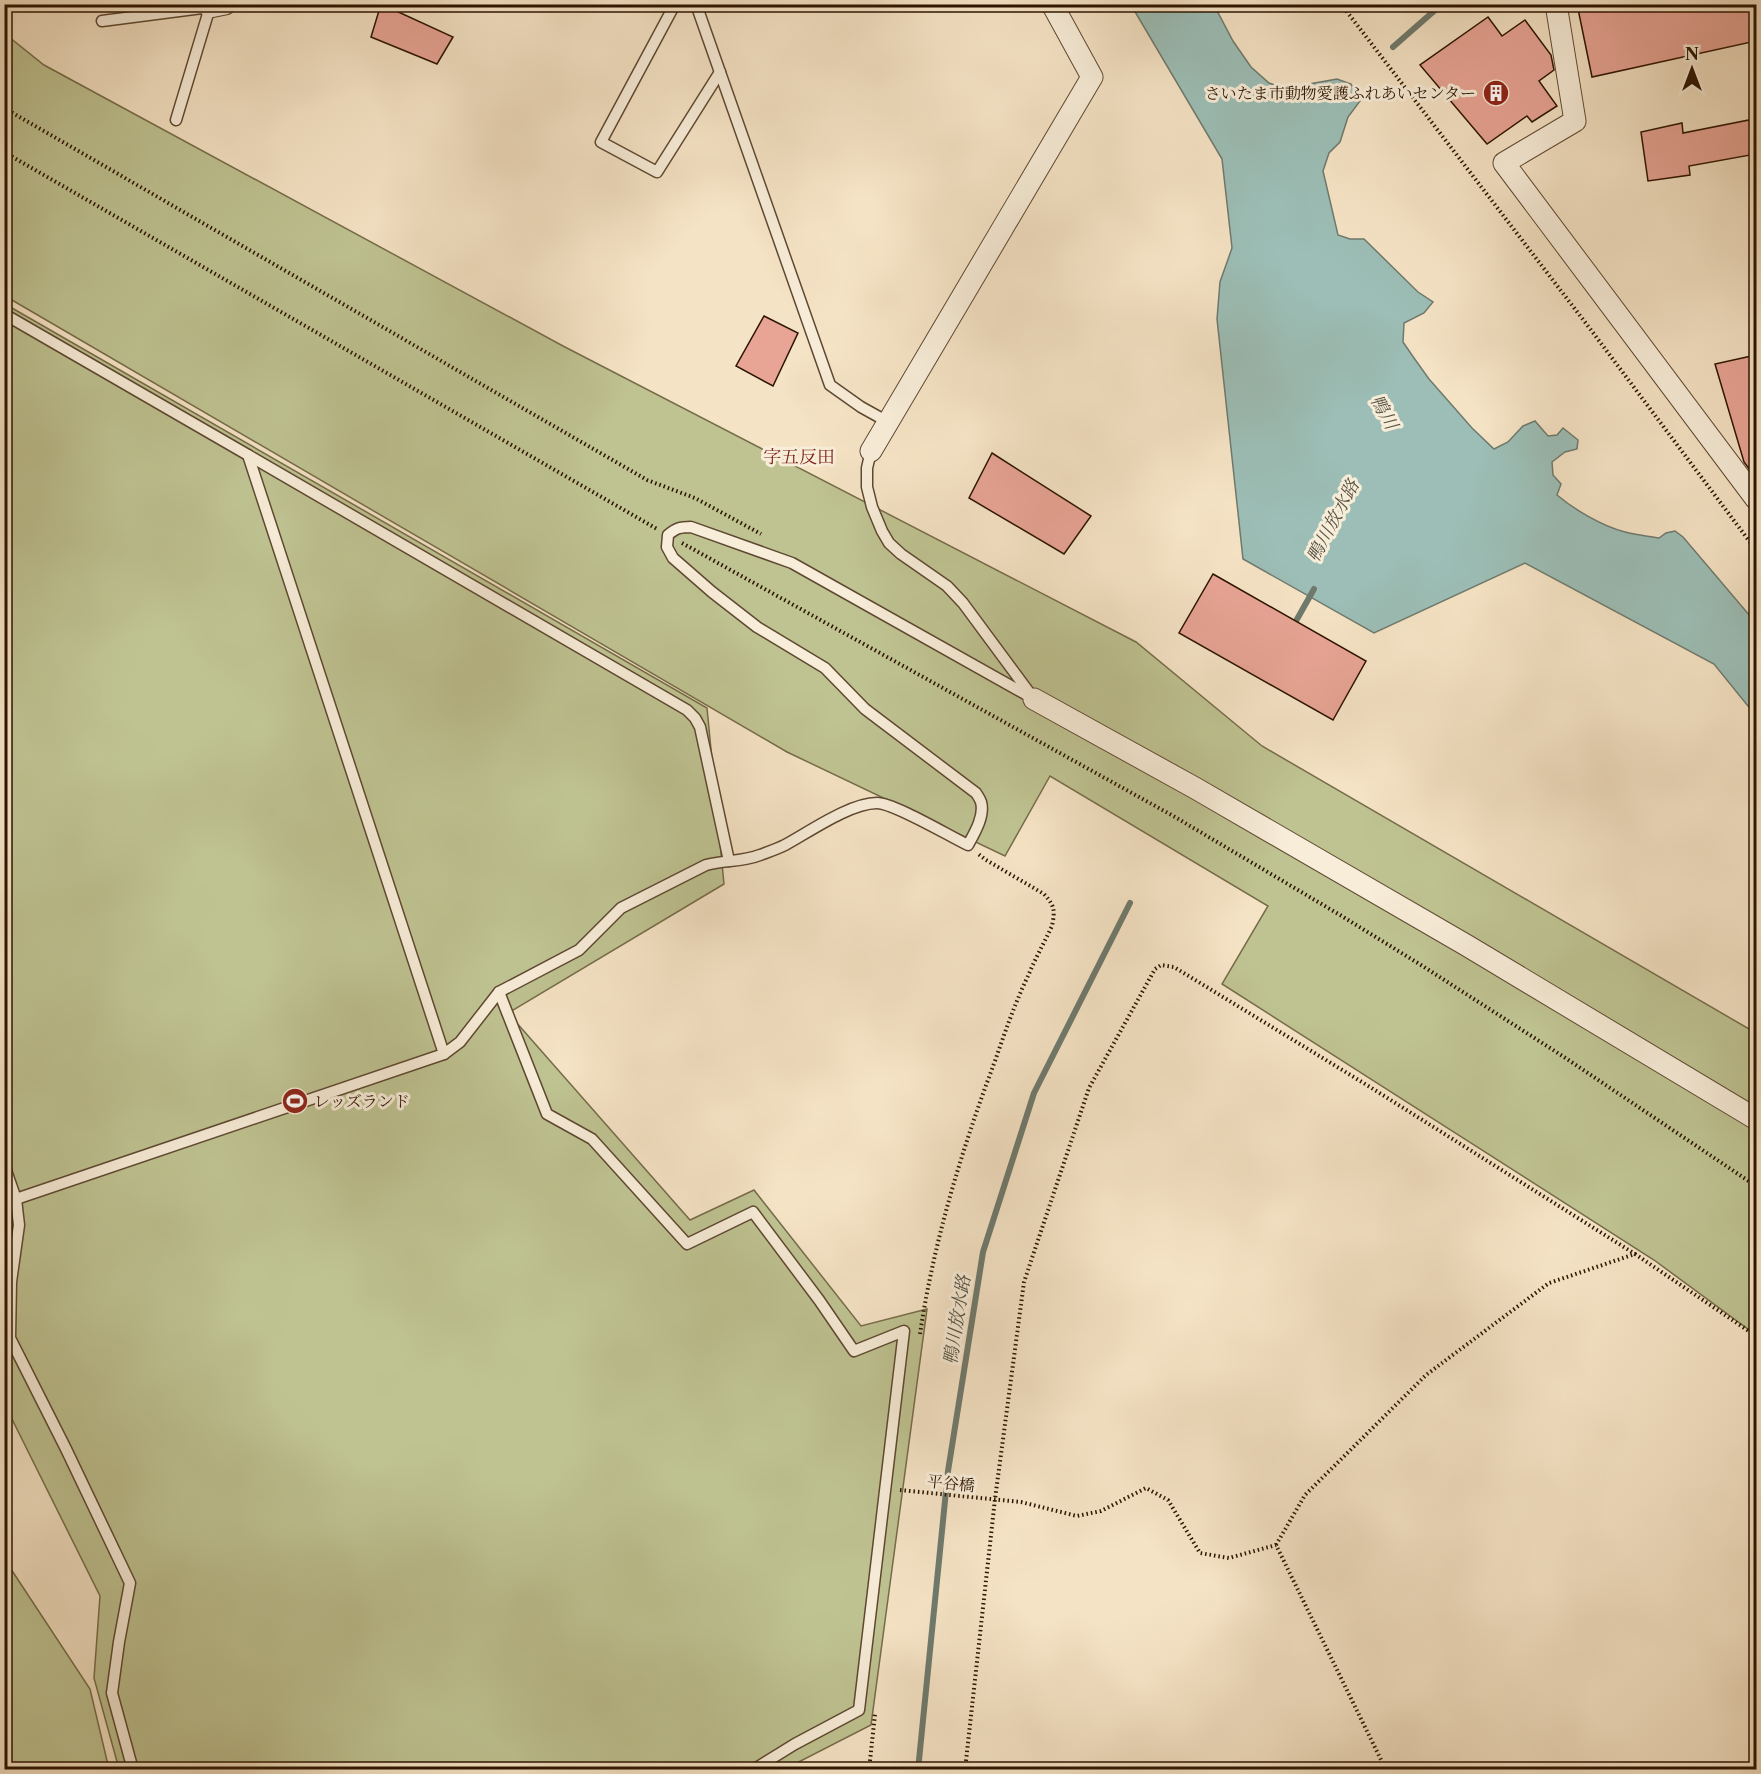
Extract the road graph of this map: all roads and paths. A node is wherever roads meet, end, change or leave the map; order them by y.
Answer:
1 (675, 4) edge
2 (696, 4) edge
3 (1052, 4) edge
4 (1341, 4) edge
5 (1556, 4) edge
6 (215, 5) edge
7 (102, 21) dead end
8 (720, 72) junction
9 (4, 108) edge
10 (176, 120) dead end
11 (4, 152) edge
12 (4, 314) edge
13 (888, 422) junction
14 (871, 451) joint
15 (248, 455) junction
16 (1756, 497) edge
17 (668, 535) junction
18 (762, 535) dead end
19 (1756, 550) edge
20 (1034, 699) junction
21 (968, 845) junction
22 (729, 861) junction
23 (499, 992) junction
24 (444, 1054) junction
25 (1756, 1119) edge
26 (4, 1165) edge
27 (1756, 1186) edge
28 (16, 1199) junction
29 (1635, 1254) junction
30 (920, 1335) dead end
31 (1756, 1336) edge
32 (993, 1499) junction
33 (899, 1501) dead end
34 (1276, 1545) junction
35 (875, 1711) dead end
36 (133, 1770) edge
37 (753, 1770) edge
38 (869, 1770) edge
39 (965, 1770) edge
40 (1386, 1770) edge

1 - 8 lane
2 - 8 lane
3 - 13 street
4 - 19 path
5 - 16 street
6 - 7 lane
6 - 10 lane
8 - 13 lane
9 - 18 path
11 - 17 path
12 - 15 lane
13 - 14 street
14 - 20 lane
15 - 22 lane
15 - 24 lane
17 - 20 lane
17 - 21 lane
17 - 27 path
20 - 25 street
21 - 22 lane
21 - 30 path
22 - 23 lane
23 - 24 lane
23 - 37 lane
24 - 28 lane
26 - 28 lane
28 - 36 lane
29 - 31 path
29 - 32 path
29 - 34 path
32 - 33 path, 平谷橋
32 - 34 path, 平谷橋
32 - 39 path
34 - 40 path
35 - 38 path

